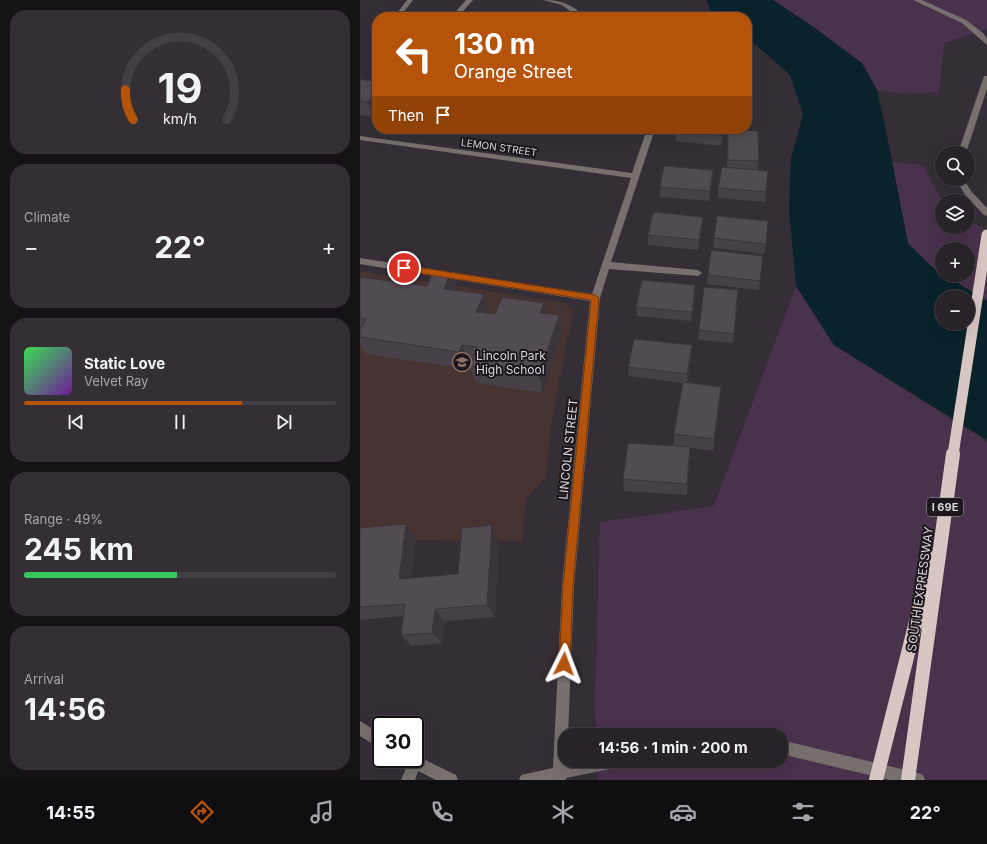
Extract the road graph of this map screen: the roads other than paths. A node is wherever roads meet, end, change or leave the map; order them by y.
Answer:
1 (410, 0) edge
2 (470, 0) edge
3 (546, 0) edge
4 (916, 0) edge
5 (401, 12) edge
6 (459, 12) edge
7 (575, 12) edge
8 (987, 43) edge
9 (987, 78) edge
10 (649, 134) edge
11 (360, 138) edge
12 (964, 146) edge
13 (636, 176) junction
14 (963, 186) edge
15 (987, 213) edge
16 (987, 235) edge
17 (360, 261) edge
18 (606, 265) junction
19 (698, 273) dead end
20 (595, 298) junction
21 (946, 498) junction
22 (360, 728) edge
23 (372, 736) edge
24 (788, 749) edge
25 (424, 767) edge
26 (410, 768) edge
27 (590, 768) edge
28 (559, 777) edge
29 (408, 780) edge
30 (452, 780) edge
31 (526, 780) edge
32 (876, 780) edge
33 (908, 780) edge
34 (918, 780) edge

1 - 5 street
2 - 6 street
3 - 7 street
4 - 8 street
9 - 12 street
10 - 13 street, LINCOLN STREET
11 - 13 street, LEMON STREET
13 - 18 street, LINCOLN STREET
14 - 15 street
16 - 21 highway, SOUTH EXPRESSWAY / I 69E, bridge
17 - 20 street
18 - 19 street
18 - 20 street, LINCOLN STREET
20 - 28 street, LINCOLN STREET
21 - 32 highway, bridge
21 - 33 highway, SOUTH EXPRESSWAY / I 69E, bridge
22 - 23 street
24 - 34 street
25 - 30 street
26 - 29 street
27 - 28 street
28 - 31 street

